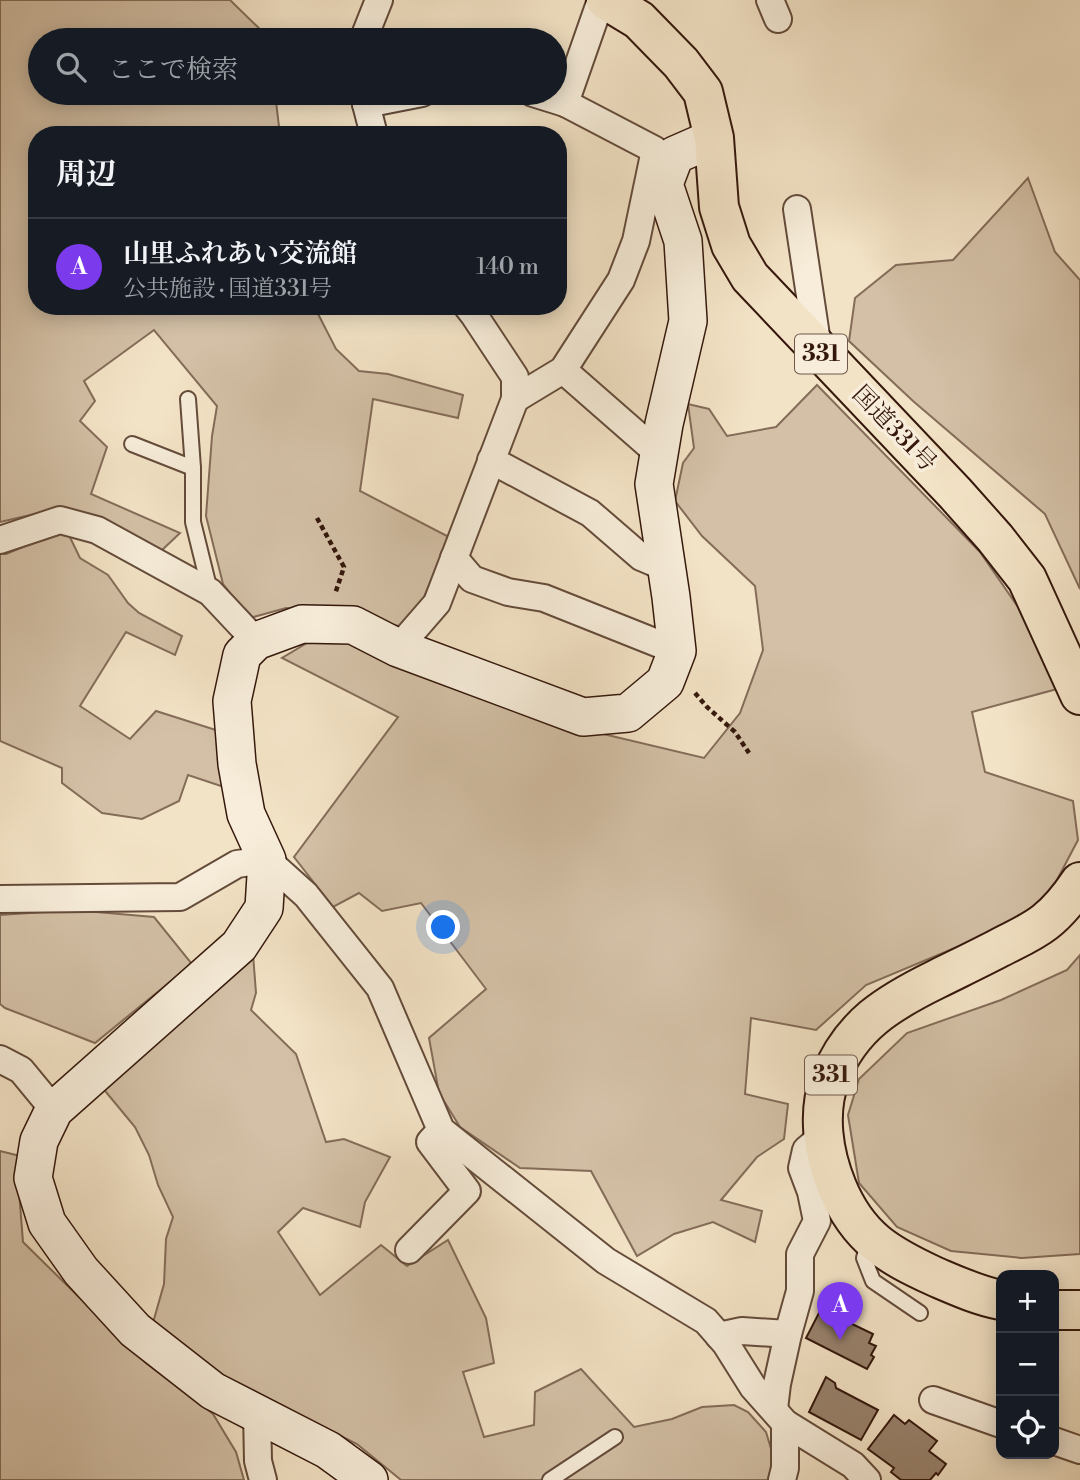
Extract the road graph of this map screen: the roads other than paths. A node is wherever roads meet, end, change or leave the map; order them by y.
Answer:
1 (379, 0) edge
2 (603, 0) edge
3 (647, 10) edge
4 (368, 28) edge
5 (567, 98) edge
6 (567, 104) edge
7 (367, 105) edge
8 (372, 126) edge
9 (714, 138) junction
10 (797, 209) dead end
11 (474, 315) edge
12 (818, 351) junction
13 (563, 370) junction
14 (188, 399) dead end
15 (515, 399) junction
16 (132, 444) dead end
17 (659, 453) junction
18 (491, 460) junction
19 (193, 468) junction
20 (0, 540) edge
21 (454, 558) junction
22 (667, 568) junction
23 (210, 592) junction
24 (256, 641) junction
25 (398, 648) junction
26 (674, 658) junction
27 (1080, 695) edge
28 (267, 860) junction
29 (1080, 882) edge
30 (0, 899) edge
31 (0, 1059) edge
32 (54, 1110) junction
33 (441, 1130) junction
34 (824, 1135) junction
35 (870, 1238) junction
36 (409, 1250) dead end
37 (996, 1298) edge
38 (1059, 1310) edge
39 (1080, 1310) edge
40 (920, 1313) dead end
41 (788, 1334) junction
42 (719, 1336) junction
43 (933, 1400) dead end
44 (257, 1413) junction
45 (779, 1416) junction
46 (996, 1422) edge
47 (615, 1437) dead end
48 (1059, 1443) edge
49 (1080, 1450) edge
50 (263, 1480) edge
51 (369, 1480) edge
52 (550, 1480) edge
53 (782, 1480) edge
54 (867, 1480) edge

1 - 4 street
2 - 3 highway, 国道331号 / 331
2 - 5 street
3 - 9 highway, 国道331号 / 331
6 - 13 street
7 - 8 street
9 - 12 highway, 国道331号 / 331
9 - 17 street
10 - 12 street
11 - 15 street
12 - 27 highway, 国道331号 / 331
13 - 15 street
13 - 17 street
14 - 19 lane
15 - 18 street
16 - 19 lane
17 - 22 street
18 - 21 street
18 - 22 street
19 - 23 lane
20 - 23 street
21 - 25 street
21 - 26 street
22 - 26 street
23 - 24 street
24 - 25 street
24 - 28 street
25 - 26 street
28 - 30 street
28 - 32 street
28 - 33 street
29 - 34 highway, 331
31 - 32 street
32 - 44 street
33 - 36 street
33 - 42 street
34 - 35 highway, 331
34 - 41 street
35 - 37 highway, 331
35 - 40 lane
38 - 39 highway
41 - 42 street
41 - 45 street
42 - 45 street
43 - 46 street
44 - 50 street
44 - 51 street
45 - 53 street
45 - 54 street
47 - 52 lane
48 - 49 street

